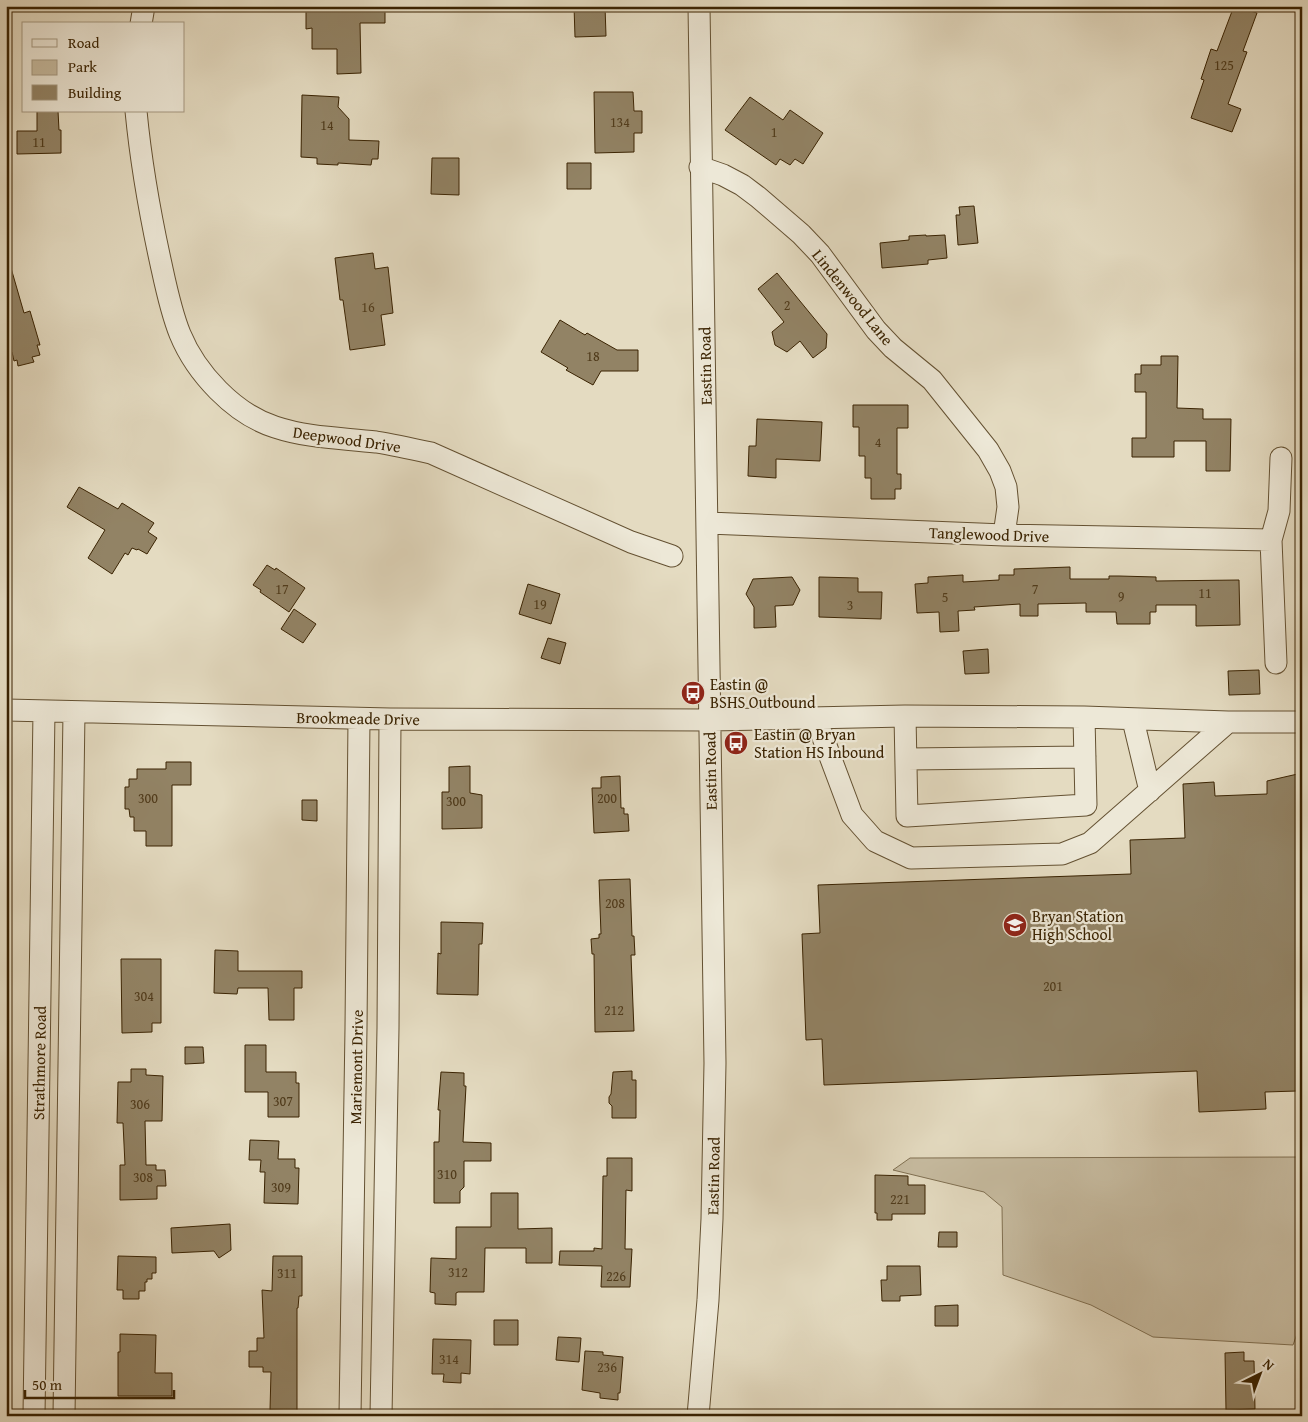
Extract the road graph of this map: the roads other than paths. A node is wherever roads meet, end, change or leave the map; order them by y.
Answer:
1 (144, 6) edge
2 (699, 6) edge
3 (141, 22) edge
4 (136, 112) edge
5 (700, 167) junction
6 (1281, 458) dead end
7 (708, 523) junction
8 (1004, 535) junction
9 (1271, 540) junction
10 (672, 556) dead end
11 (1276, 663) dead end
12 (6, 710) edge
13 (44, 711) junction
14 (74, 712) junction
15 (905, 716) junction
16 (1084, 717) junction
17 (358, 719) junction
18 (390, 719) junction
19 (816, 719) junction
20 (710, 720) junction
21 (1133, 720) junction
22 (1228, 722) junction
23 (1302, 722) edge
24 (1085, 758) junction
25 (907, 760) junction
26 (1150, 791) junction
27 (356, 1028) junction
28 (388, 1028) junction
29 (34, 1416) edge
30 (64, 1416) edge
31 (350, 1416) edge
32 (381, 1416) edge
33 (698, 1416) edge

1 - 3 street
2 - 5 street, Eastin Road
4 - 10 street, Deepwood Drive
5 - 7 street, Eastin Road
5 - 8 street, Lindenwood Lane
6 - 9 street
7 - 8 street, Tanglewood Drive
7 - 20 street, Eastin Road
8 - 9 street, Tanglewood Drive
9 - 11 street
12 - 13 street, Brookmeade Drive
13 - 14 street, Brookmeade Drive
13 - 29 street, Strathmore Road
14 - 17 street, Brookmeade Drive
14 - 30 street, Strathmore Road
15 - 16 street, Brookmeade Drive
15 - 19 street, Brookmeade Drive
15 - 25 street
16 - 21 street, Brookmeade Drive
16 - 24 street
17 - 18 street, Brookmeade Drive
17 - 27 street, Mariemont Drive
18 - 20 street, Brookmeade Drive
18 - 28 street, Mariemont Drive
19 - 20 street, Brookmeade Drive
19 - 26 street
20 - 33 street, Eastin Road
21 - 22 street, Brookmeade Drive
21 - 26 street
22 - 23 street, Brookmeade Drive
22 - 26 street
24 - 25 street
24 - 25 street
27 - 28 street
27 - 31 street, Mariemont Drive
28 - 32 street, Mariemont Drive

